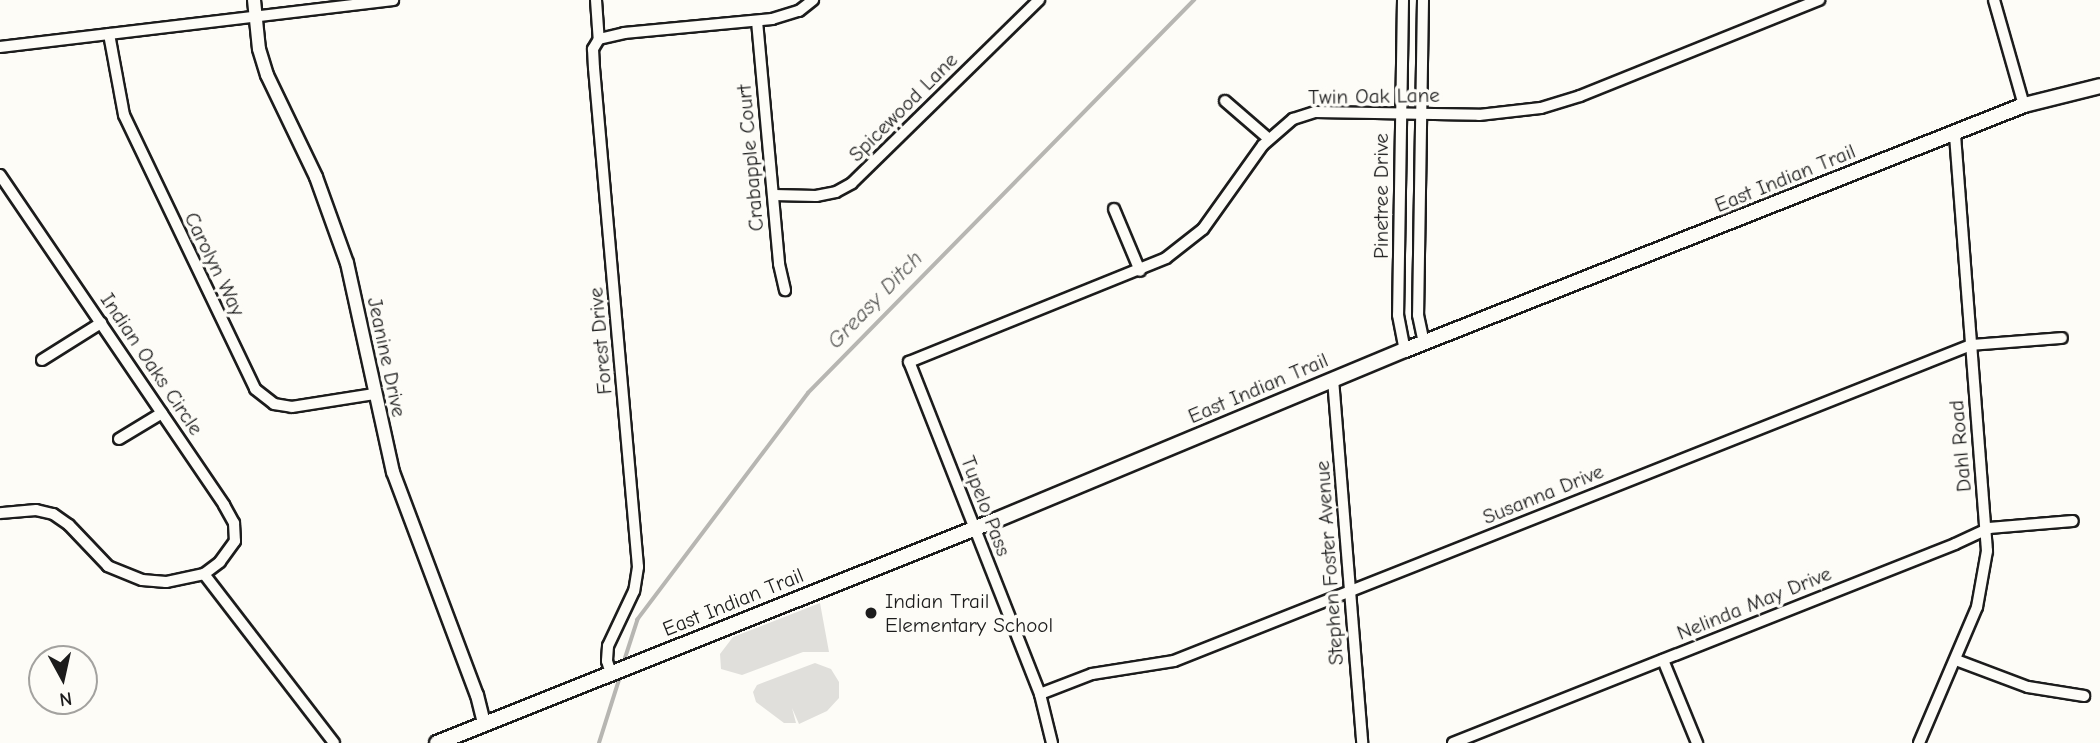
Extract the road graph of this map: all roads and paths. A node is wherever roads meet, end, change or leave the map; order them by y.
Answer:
1 (254, 0) edge
2 (393, 0) edge
3 (596, 0) edge
4 (813, 0) edge
5 (1039, 0) edge
6 (1403, 0) edge
7 (1423, 0) edge
8 (1819, 0) edge
9 (1994, 0) edge
10 (255, 18) junction
11 (757, 21) junction
12 (109, 34) junction
13 (599, 39) junction
14 (0, 47) edge
15 (2100, 86) edge
16 (1225, 101) dead end
17 (2024, 105) junction
18 (1400, 115) junction
19 (1420, 115) junction
20 (1955, 134) junction
21 (1269, 139) junction
22 (0, 175) edge
23 (774, 195) junction
24 (1114, 209) dead end
25 (1140, 271) junction
26 (785, 290) dead end
27 (102, 323) junction
28 (2062, 338) dead end
29 (1424, 343) junction
30 (1971, 345) junction
31 (1405, 350) junction
32 (42, 360) dead end
33 (909, 362) joint
34 (1333, 379) junction
35 (374, 394) junction
36 (162, 413) junction
37 (119, 439) dead end
38 (0, 513) edge
39 (2073, 521) dead end
40 (975, 528) junction
41 (1984, 530) junction
42 (204, 574) junction
43 (1351, 591) junction
44 (1663, 660) junction
45 (1956, 660) junction
46 (611, 673) junction
47 (1040, 694) junction
48 (2084, 696) dead end
49 (484, 724) junction
50 (334, 743) edge
51 (437, 743) edge
52 (1052, 743) edge
53 (1362, 743) edge
54 (1453, 743) edge
55 (1697, 743) edge
56 (1919, 743) edge

1 - 10 street, Jeanine Drive
2 - 10 street
3 - 13 street, Forest Drive
4 - 11 street
5 - 23 street, Spicewood Lane
6 - 18 street, Pinetree Drive
7 - 19 street, Pinetree Drive
8 - 19 street, Twin Oak Lane
9 - 17 street
10 - 12 street
10 - 35 street, Jeanine Drive
11 - 13 street
11 - 23 street, Crabapple Court
12 - 14 street
12 - 35 street, Carolyn Way
13 - 46 street, Forest Drive
15 - 17 main road, East Indian Trail
16 - 21 street
17 - 20 main road, East Indian Trail
18 - 19 street, Twin Oak Lane
18 - 21 street, Twin Oak Lane
18 - 31 street, Pinetree Drive
19 - 29 street, Pinetree Drive
20 - 29 main road, East Indian Trail
20 - 30 street, Dahl Road
21 - 25 street, Twin Oak Lane
22 - 27 street, Indian Oaks Circle
23 - 26 street, Crabapple Court
24 - 25 street
25 - 33 street, Twin Oak Lane
27 - 32 street
27 - 36 street, Indian Oaks Circle
28 - 30 street, Susanna Drive
29 - 31 main road, East Indian Trail
30 - 41 street, Dahl Road
30 - 43 street, Susanna Drive
31 - 34 main road, East Indian Trail
33 - 40 street, Tupelo Pass
34 - 40 main road, East Indian Trail
34 - 43 street, Stephen Foster Avenue
35 - 49 street, Jeanine Drive
36 - 37 street
36 - 42 street, Indian Oaks Circle
38 - 42 street
39 - 41 street, Nelinda May Drive
40 - 46 main road, East Indian Trail
40 - 47 street, Tupelo Pass
41 - 44 street, Nelinda May Drive
41 - 45 street, Dahl Road
42 - 50 street
43 - 47 street, Susanna Drive
43 - 53 street, Stephen Foster Avenue
44 - 54 street, Nelinda May Drive
44 - 55 street
45 - 48 street
45 - 56 street, Dahl Road
46 - 49 main road, East Indian Trail
47 - 52 street, Tupelo Pass
49 - 51 main road, East Indian Trail

